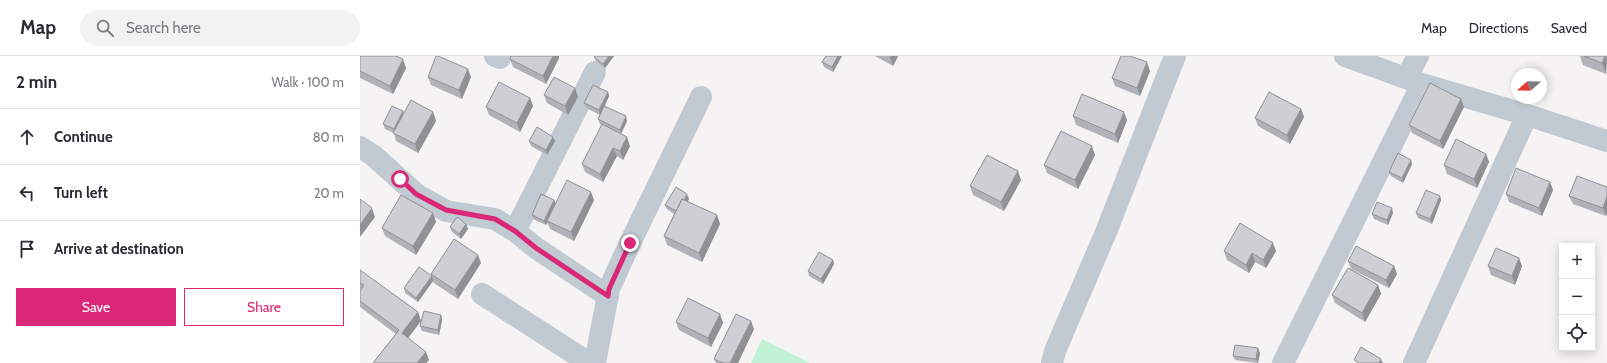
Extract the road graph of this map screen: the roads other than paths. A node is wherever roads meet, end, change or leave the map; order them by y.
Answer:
1 (495, 56) edge
2 (501, 56) edge
3 (1176, 56) edge
4 (1345, 56) edge
5 (1418, 56) edge
6 (595, 72) dead end
7 (1414, 80) junction
8 (701, 97) dead end
9 (1527, 114) junction
10 (1607, 141) edge
11 (360, 147) edge
12 (515, 231) junction
13 (482, 294) dead end
14 (608, 296) junction
15 (590, 363) edge
16 (595, 363) edge
17 (1052, 363) edge
18 (1283, 363) edge
19 (1414, 363) edge

1 - 2 street
3 - 17 street
4 - 7 street
5 - 7 street
6 - 12 street
7 - 9 street
7 - 18 street
8 - 14 street
9 - 10 street
9 - 19 street
11 - 12 street
12 - 14 street
13 - 15 street
14 - 16 street

